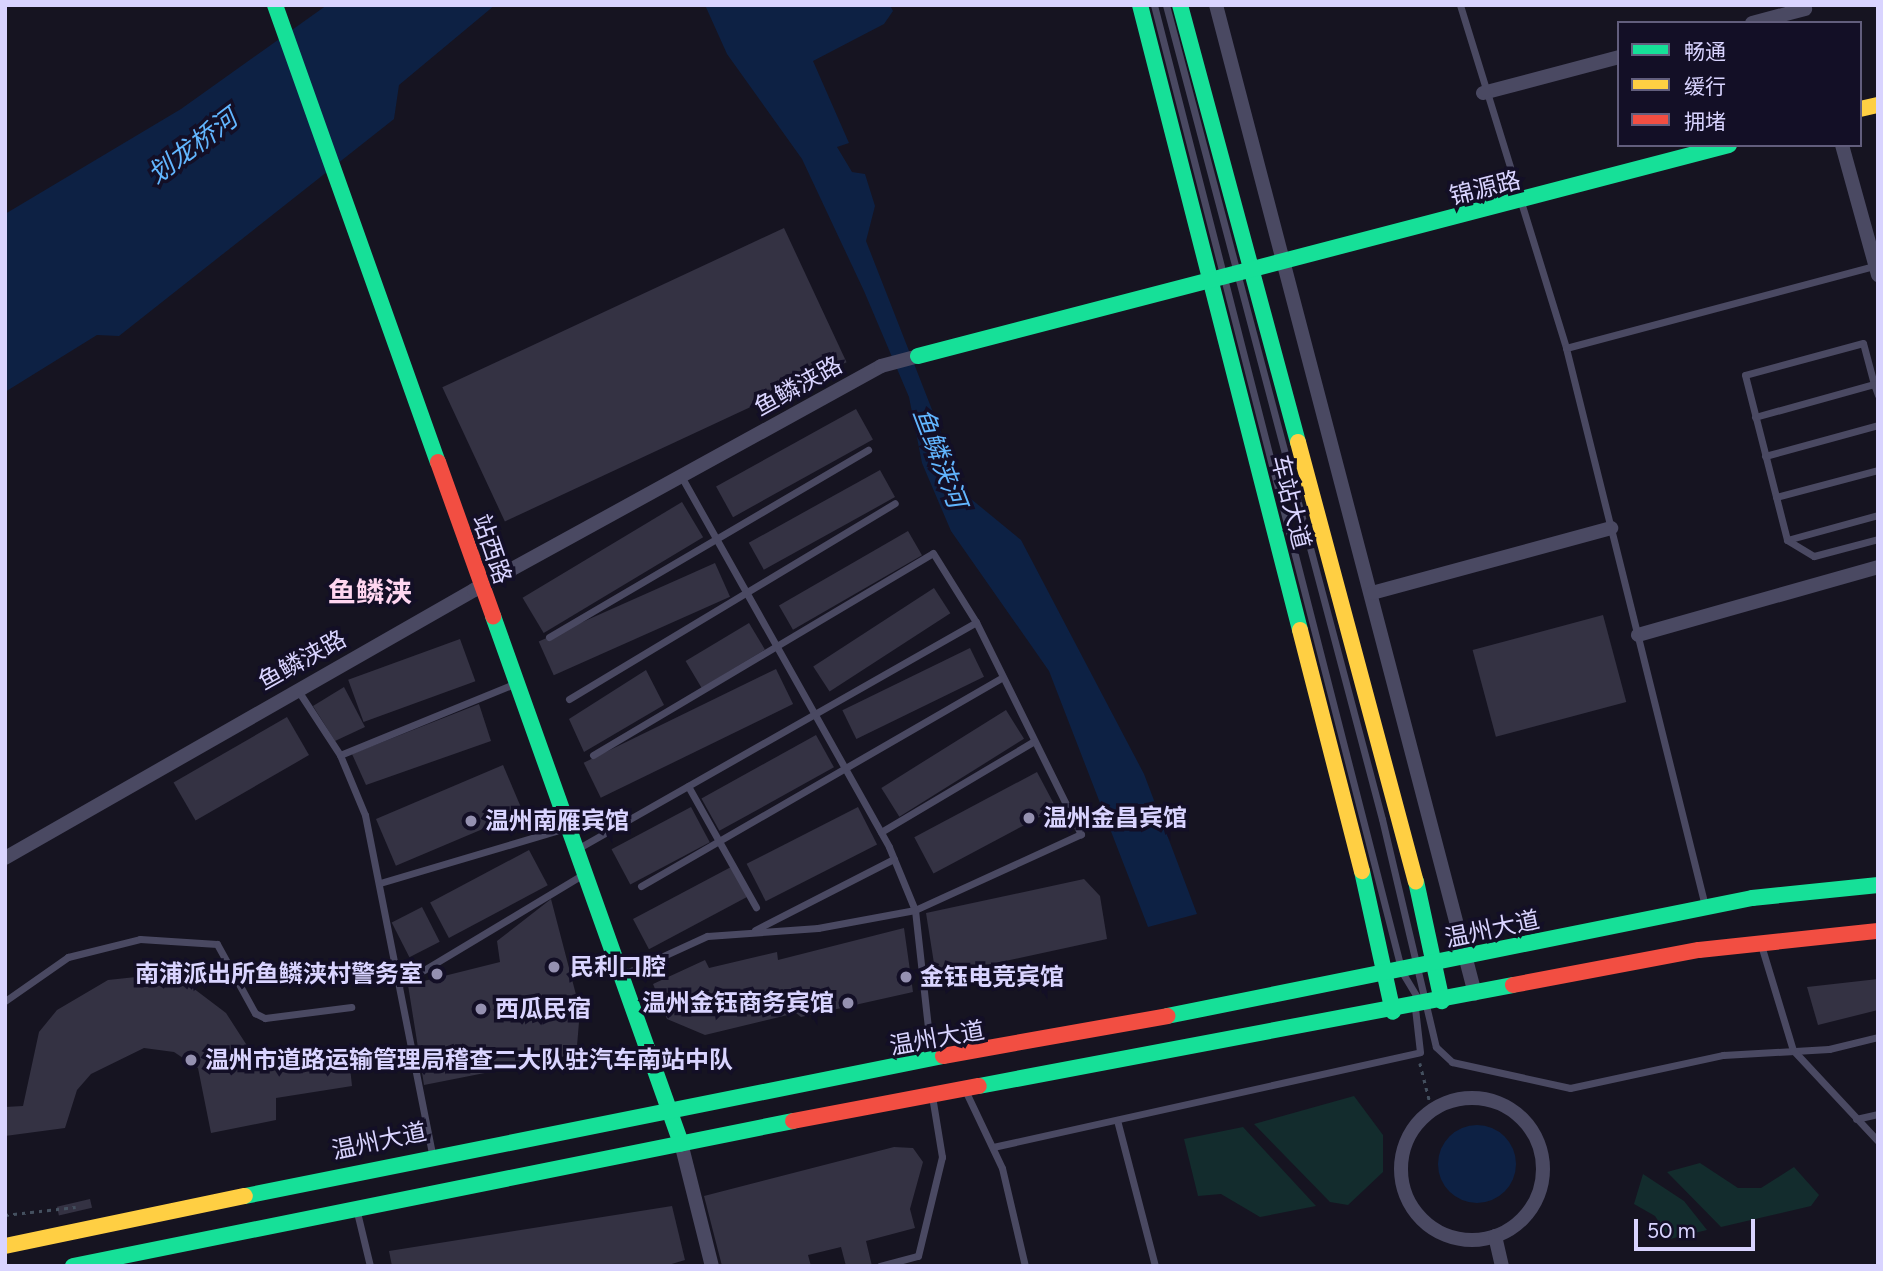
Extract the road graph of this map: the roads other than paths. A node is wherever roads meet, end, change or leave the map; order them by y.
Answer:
1 (275, 5) edge
2 (1140, 5) edge
3 (1154, 5) edge
4 (1166, 5) edge
5 (1180, 5) edge
6 (1216, 5) edge
7 (1460, 5) edge
8 (1806, 12) edge
9 (1762, 21) edge
10 (1617, 58) edge
11 (1483, 93) junction
12 (1722, 147) edge
13 (1843, 147) edge
14 (1525, 202) junction
15 (1285, 261) junction
16 (1877, 268) edge
17 (1230, 274) junction
18 (1566, 348) junction
19 (918, 356) joint
20 (1874, 384) junction
21 (1878, 395) edge
22 (1755, 417) junction
23 (1878, 425) edge
24 (868, 450) dead end
25 (1765, 456) junction
26 (1878, 470) edge
27 (681, 476) junction
28 (1776, 497) junction
29 (895, 503) dead end
30 (1878, 515) edge
31 (1611, 528) junction
32 (716, 539) junction
33 (1878, 539) edge
34 (1787, 540) junction
35 (1878, 567) edge
36 (480, 587) junction
37 (747, 592) junction
38 (1372, 593) junction
39 (976, 622) junction
40 (1638, 635) junction
41 (549, 637) dead end
42 (778, 647) junction
43 (1001, 678) junction
44 (514, 684) junction
45 (296, 688) junction
46 (569, 699) dead end
47 (816, 713) junction
48 (1034, 741) junction
49 (340, 755) junction
50 (593, 755) dead end
51 (846, 769) junction
52 (688, 786) junction
53 (565, 828) junction
54 (881, 832) junction
55 (721, 841) junction
56 (574, 851) junction
57 (5, 858) edge
58 (894, 859) junction
59 (582, 875) junction
60 (380, 883) junction
61 (1878, 885) edge
62 (641, 886) dead end
63 (756, 907) dead end
64 (1706, 907) junction
65 (915, 909) junction
66 (1878, 931) edge
67 (751, 932) junction
68 (1760, 943) junction
69 (1466, 958) junction
70 (1434, 965) junction
71 (1409, 971) junction
72 (1385, 975) junction
73 (617, 977) junction
74 (399, 985) junction
75 (1475, 994) junction
76 (5, 1001) edge
77 (1442, 1001) junction
78 (351, 1007) dead end
79 (1419, 1007) junction
80 (1393, 1012) junction
81 (1878, 1037) edge
82 (1793, 1050) junction
83 (932, 1062) junction
84 (965, 1090) junction
85 (932, 1096) junction
86 (665, 1107) junction
87 (1878, 1114) edge
88 (1856, 1119) junction
89 (1118, 1120) junction
90 (1878, 1141) edge
91 (681, 1143) junction
92 (993, 1147) junction
93 (432, 1153) junction
94 (355, 1204) junction
95 (1494, 1236) junction
96 (5, 1246) edge
97 (73, 1266) edge
98 (370, 1266) edge
99 (712, 1266) edge
100 (880, 1266) edge
101 (1026, 1266) edge
102 (1155, 1266) edge
103 (1502, 1266) edge

1 - 36 main road, 站西路
2 - 17 main road, 车站大道
3 - 17 lane
4 - 17 lane
5 - 17 main road, 车站大道
6 - 15 street
7 - 11 lane
8 - 9 street
10 - 11 street
11 - 14 lane
12 - 14 main road, 锦源路
13 - 16 street
14 - 15 main road, 锦源路
14 - 18 lane
15 - 17 main road, 锦源路
15 - 38 street
16 - 18 lane
17 - 19 main road, 锦源路
17 - 70 main road, 车站大道
17 - 71 lane
17 - 71 lane
17 - 72 main road, 车站大道
18 - 31 lane
19 - 27 street, 鱼鳞浃路
20 - 21 lane
20 - 22 lane
20 - 22 lane
22 - 25 lane
23 - 25 lane
24 - 32 lane
25 - 28 lane
26 - 28 lane
27 - 32 lane
27 - 36 street, 鱼鳞浃路
28 - 34 lane
29 - 37 lane
30 - 34 lane
31 - 38 street
31 - 40 lane
32 - 37 lane
32 - 41 lane
33 - 34 lane
35 - 40 street
36 - 44 main road, 站西路
36 - 45 street, 鱼鳞浃路
37 - 42 lane
37 - 46 lane
38 - 69 street
39 - 42 lane
39 - 43 lane
39 - 47 lane
40 - 64 lane
42 - 47 lane
42 - 50 lane
43 - 48 lane
43 - 51 lane
44 - 49 lane
44 - 53 main road, 站西路
45 - 49 lane
45 - 57 street, 鱼鳞浃路
47 - 51 lane
47 - 52 lane
48 - 54 lane
48 - 65 lane
49 - 60 lane
51 - 54 lane
51 - 55 lane
52 - 55 lane
52 - 56 lane
53 - 56 main road, 站西路
53 - 60 lane
54 - 58 lane
55 - 62 lane
55 - 63 lane
56 - 59 main road, 站西路
58 - 65 lane
58 - 67 lane
59 - 73 main road, 站西路
59 - 74 lane
60 - 74 lane
61 - 64 main road, 温州大道
64 - 69 main road, 温州大道
65 - 67 lane
65 - 83 lane
66 - 68 main road
67 - 73 lane
68 - 75 main road
68 - 82 lane
69 - 70 main road, 温州大道
69 - 75 street
70 - 71 main road, 温州大道
70 - 77 main road, 车站大道
71 - 72 main road, 温州大道
71 - 79 lane
71 - 79 lane
72 - 80 main road, 车站大道
72 - 83 main road, 温州大道
73 - 86 main road, 站西路
74 - 93 lane
75 - 77 main road
76 - 78 lane
77 - 79 main road
79 - 80 main road
79 - 82 lane
79 - 89 lane
80 - 84 main road
81 - 82 lane
82 - 88 lane
83 - 86 main road, 温州大道
84 - 85 main road
84 - 92 lane
85 - 91 main road
85 - 100 lane
86 - 91 main road, 站西路
86 - 93 main road, 温州大道
87 - 88 lane
88 - 90 lane
89 - 92 lane
89 - 102 lane
91 - 94 main road
91 - 99 street
92 - 101 lane
93 - 96 main road, 温州大道
94 - 97 main road
94 - 98 lane
95 - 95 street
95 - 103 street

